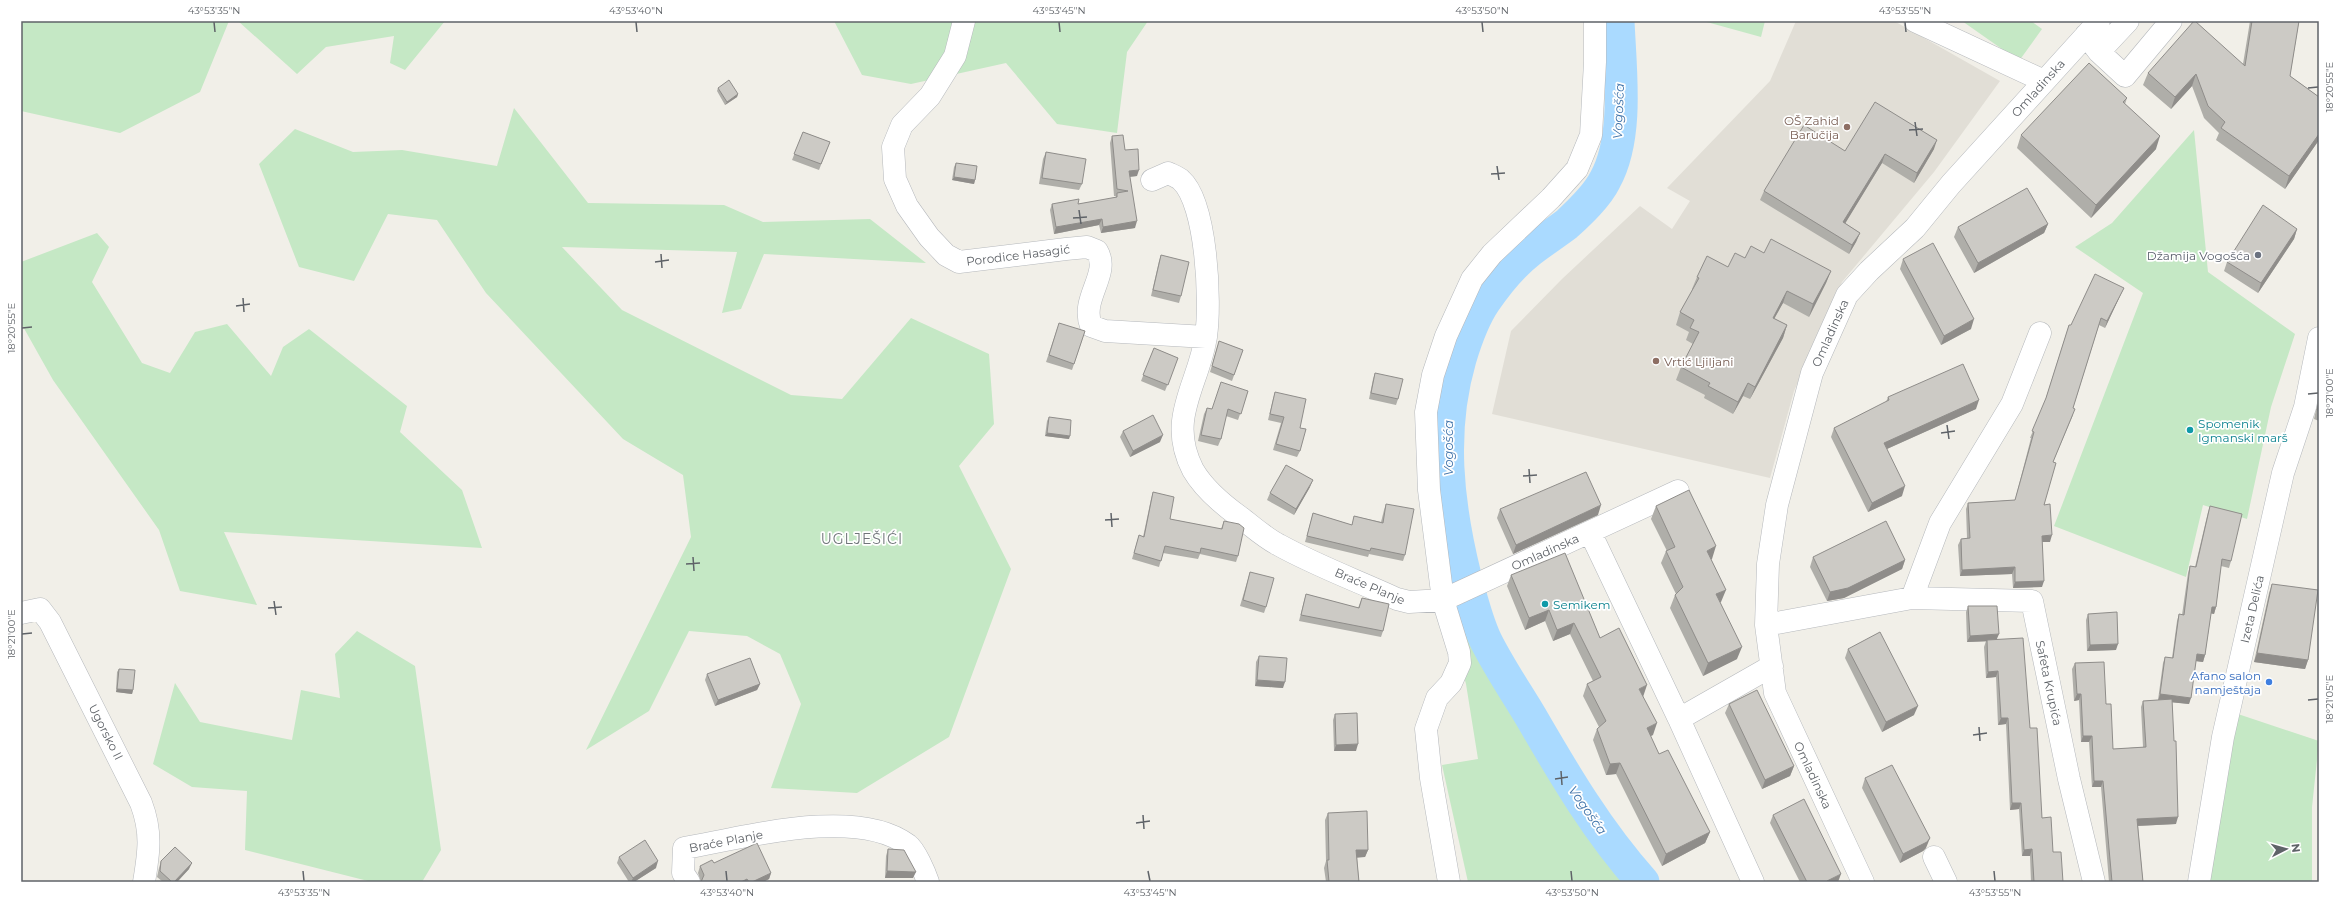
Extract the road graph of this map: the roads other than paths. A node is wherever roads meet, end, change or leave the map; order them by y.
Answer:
1 (964, 21) edge
2 (1595, 21) edge
3 (1915, 21) edge
4 (2128, 21) edge
5 (2171, 21) edge
6 (2092, 28) edge
7 (2099, 52) junction
8 (2044, 81) junction
9 (1152, 180) dead end
10 (2040, 333) dead end
11 (1206, 337) junction
12 (2319, 338) edge
13 (1678, 491) dead end
14 (1590, 532) junction
15 (1449, 596) junction
16 (1912, 598) junction
17 (21, 613) edge
18 (1766, 625) junction
19 (1772, 666) junction
20 (1679, 718) junction
21 (1934, 857) dead end
22 (144, 882) edge
23 (689, 882) edge
24 (928, 882) edge
25 (1449, 882) edge
26 (1753, 882) edge
27 (1863, 882) edge
28 (1946, 882) edge
29 (2094, 882) edge
30 (2199, 882) edge

1 - 11 street, Porodice Hasagić
2 - 15 street
3 - 8 street
4 - 7 street
5 - 7 street
6 - 7 street
6 - 8 street, Omladinska
8 - 18 street, Omladinska
9 - 11 street
10 - 16 street
11 - 15 street, Braće Planje
12 - 30 street, Izeta Delića
13 - 14 street, Omladinska
14 - 15 street, Omladinska
14 - 20 street, Omladinska
15 - 25 street
16 - 18 street, Safeta Krupića
16 - 29 street, Safeta Krupića
17 - 22 street, Ugorsko II
18 - 19 street, Omladinska
19 - 20 street
19 - 27 street, Omladinska
20 - 26 street, Omladinska
21 - 28 street
23 - 24 street, Braće Planje

